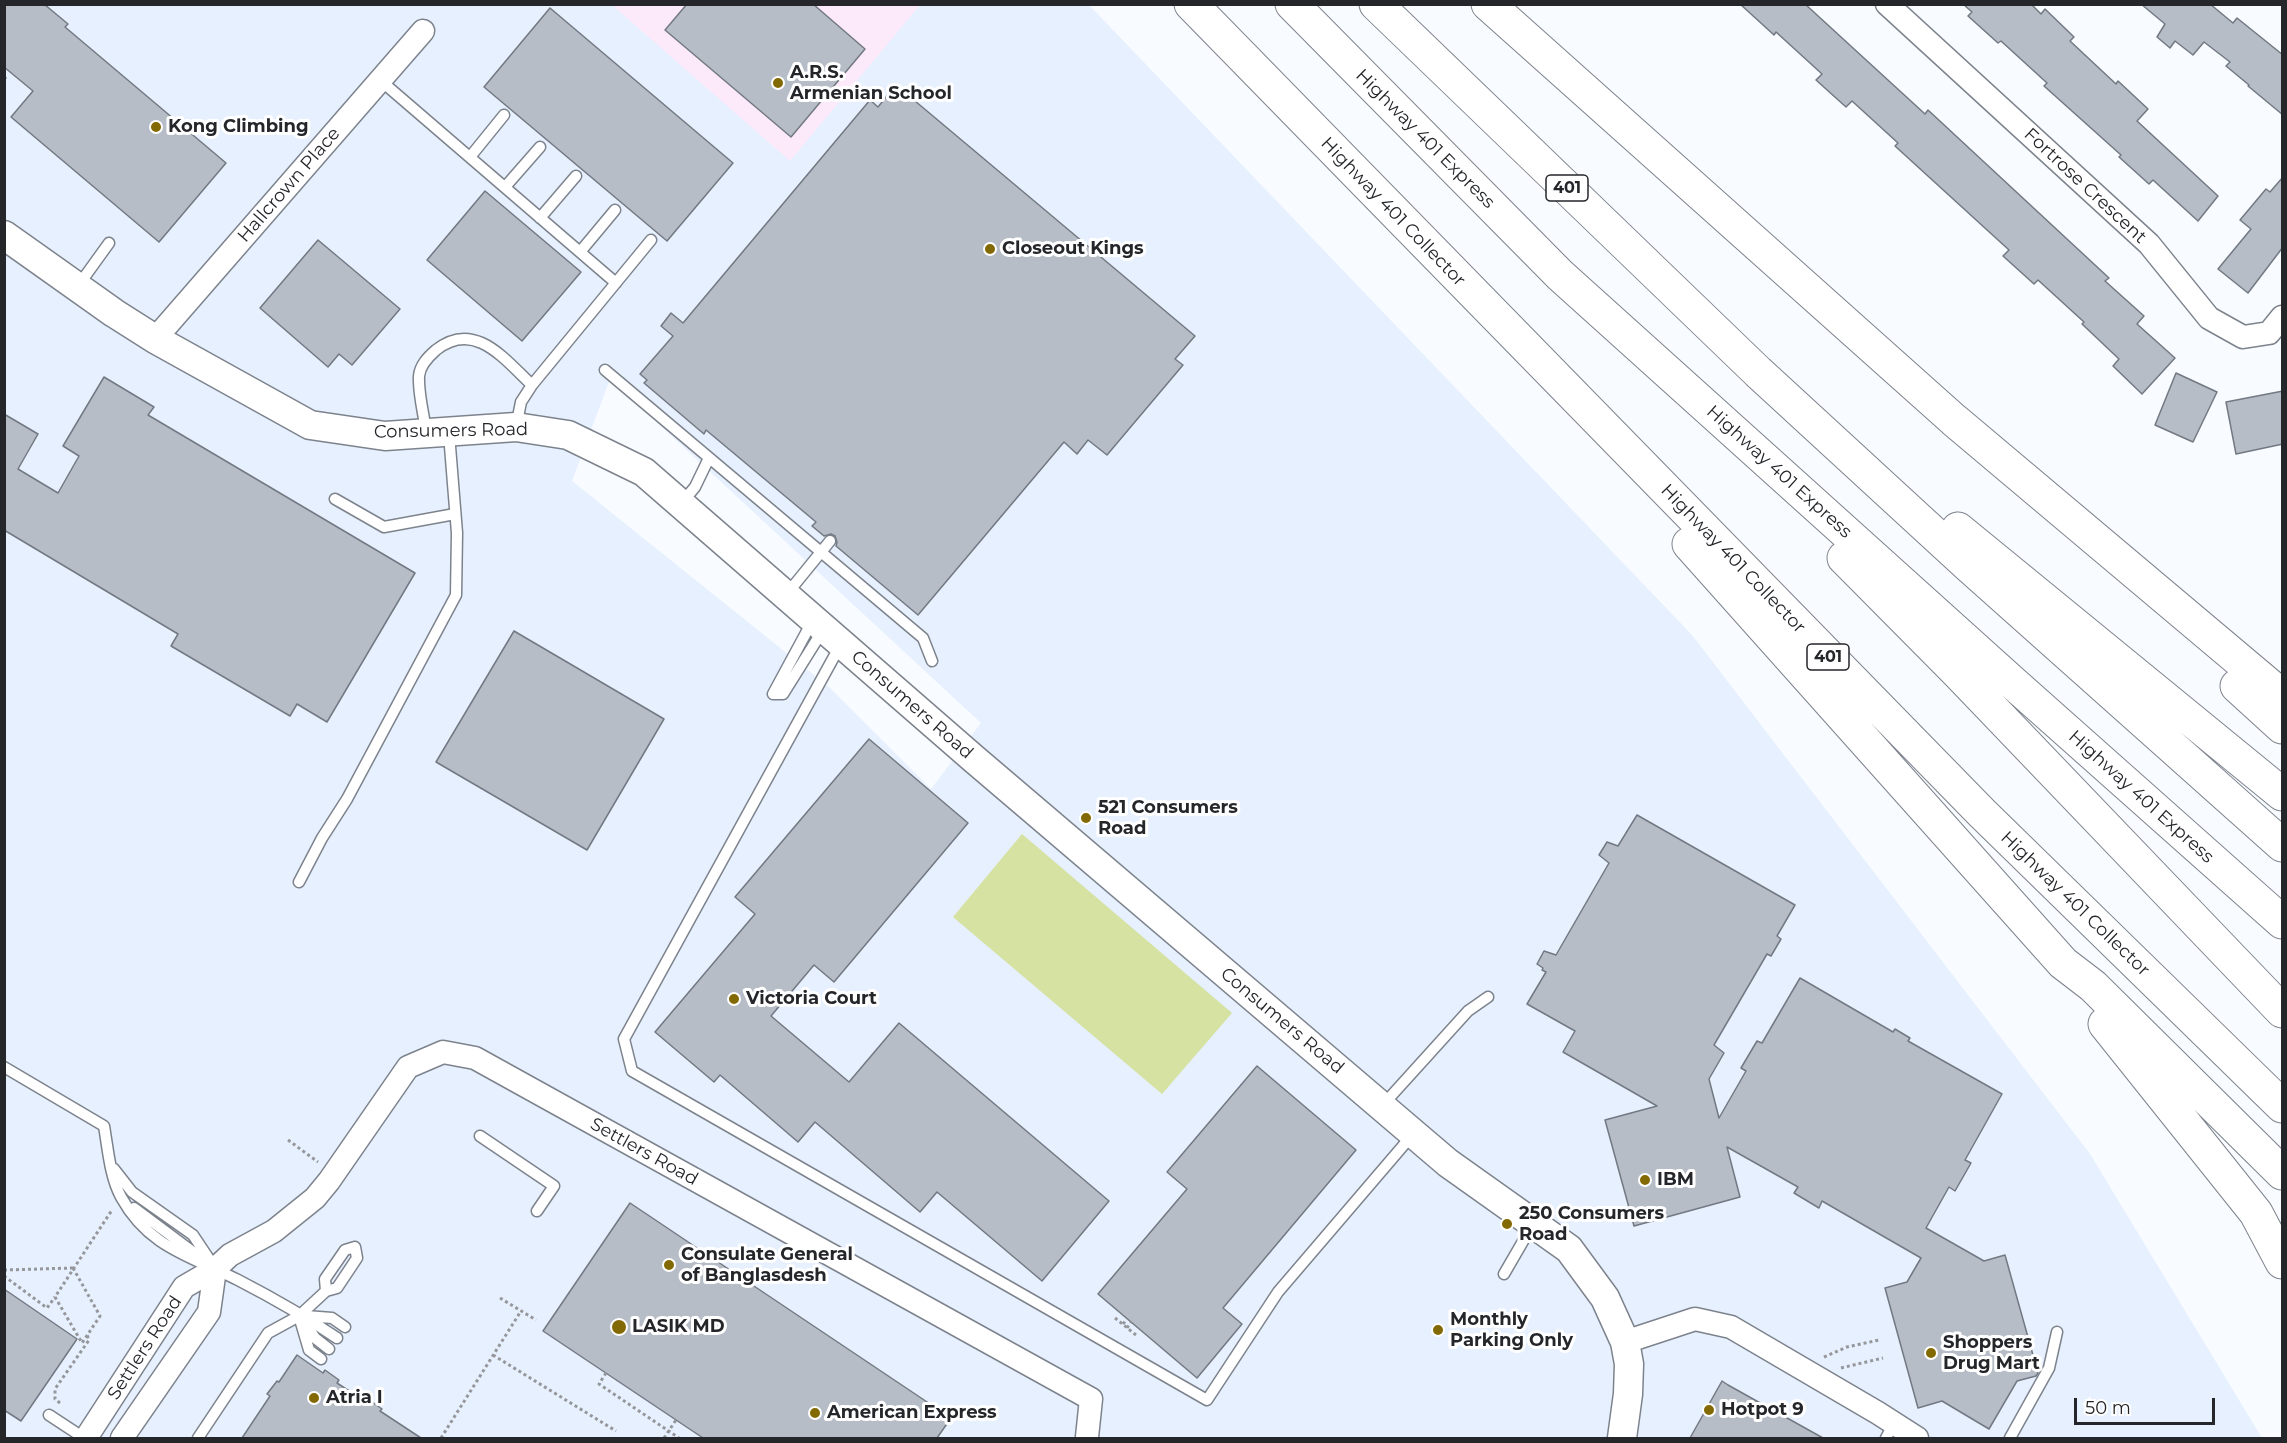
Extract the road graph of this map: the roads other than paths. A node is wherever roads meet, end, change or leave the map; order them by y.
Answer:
1 (1191, 4) edge
2 (1292, 4) edge
3 (1376, 4) edge
4 (1488, 4) edge
5 (1887, 4) edge
6 (423, 31) dead end
7 (380, 80) junction
8 (504, 115) dead end
9 (540, 147) dead end
10 (470, 157) junction
11 (576, 176) dead end
12 (505, 187) junction
13 (1382, 201) junction
14 (615, 210) dead end
15 (540, 218) junction
16 (4, 235) edge
17 (651, 240) dead end
18 (109, 243) dead end
19 (580, 252) junction
20 (1560, 275) junction
21 (616, 283) junction
22 (78, 286) junction
23 (2283, 317) edge
24 (155, 339) junction
25 (605, 370) dead end
26 (1758, 372) junction
27 (532, 385) junction
28 (1954, 420) junction
29 (516, 427) junction
30 (438, 432) junction
31 (709, 458) junction
32 (335, 499) dead end
33 (681, 504) junction
34 (455, 514) junction
35 (830, 541) dead end
36 (821, 552) junction
37 (786, 596) junction
38 (826, 630) junction
39 (932, 662) dead end
40 (2283, 696) edge
41 (2283, 727) edge
42 (2283, 794) edge
43 (2283, 845) edge
44 (299, 882) dead end
45 (2283, 922) edge
46 (2063, 963) junction
47 (1488, 997) dead end
48 (2283, 1011) edge
49 (4, 1066) edge
50 (1382, 1106) junction
51 (2283, 1106) edge
52 (1414, 1133) junction
53 (480, 1136) dead end
54 (112, 1166) junction
55 (2283, 1173) edge
56 (537, 1211) dead end
57 (1533, 1224) junction
58 (2283, 1262) edge
59 (215, 1269) junction
60 (1504, 1274) dead end
61 (326, 1291) dead end
62 (299, 1316) junction
63 (345, 1327) dead end
64 (2057, 1332) dead end
65 (337, 1338) dead end
66 (1625, 1342) junction
67 (329, 1348) dead end
68 (321, 1359) dead end
69 (49, 1415) dead end
70 (1890, 1431) edge
71 (85, 1438) edge
72 (122, 1438) edge
73 (198, 1438) edge
74 (1086, 1438) edge
75 (1622, 1438) edge
76 (1917, 1438) edge
77 (2010, 1438) edge

1 - 13 highway, Highway 401 Collector / 401
2 - 20 highway, Highway 401 Express
3 - 26 highway, 401
4 - 28 highway
5 - 23 street, Fortrose Crescent
6 - 7 street, Hallcrown Place
7 - 10 lane
7 - 24 street, Hallcrown Place
8 - 10 lane
9 - 12 lane
10 - 12 lane
11 - 15 lane
12 - 15 lane
13 - 46 highway
13 - 51 highway, Highway 401 Collector / 401
14 - 19 lane
15 - 19 lane
16 - 22 street, Consumers Road
17 - 21 lane
18 - 22 lane
19 - 21 lane
20 - 45 highway, Highway 401 Express
20 - 48 highway
21 - 27 lane
22 - 24 street, Consumers Road
24 - 30 street, Consumers Road
25 - 31 lane
26 - 42 highway
26 - 43 highway, 401
27 - 29 lane
27 - 30 lane
28 - 40 highway
28 - 41 highway
29 - 30 street, Consumers Road
29 - 33 street, Consumers Road
30 - 34 lane
31 - 33 lane
31 - 36 lane
32 - 34 lane
33 - 37 street, Consumers Road
34 - 44 lane
35 - 36 lane
36 - 37 lane
36 - 39 lane
37 - 38 street, Consumers Road
38 - 38 lane
38 - 50 street, Consumers Road
38 - 52 lane
46 - 55 highway
46 - 58 highway
47 - 50 lane
49 - 54 lane
50 - 52 street, Consumers Road
52 - 57 street, Consumers Road
53 - 56 lane
54 - 59 lane
54 - 59 lane
57 - 60 lane
57 - 66 street, Consumers Road
59 - 62 lane
59 - 71 street, Settlers Road
59 - 72 street, Settlers Road
59 - 74 street, Settlers Road
61 - 62 lane
62 - 63 lane
62 - 65 lane
62 - 67 lane
62 - 68 lane
62 - 73 lane
64 - 77 lane
66 - 70 street
66 - 75 street, Consumers Road
69 - 71 lane
70 - 76 street

